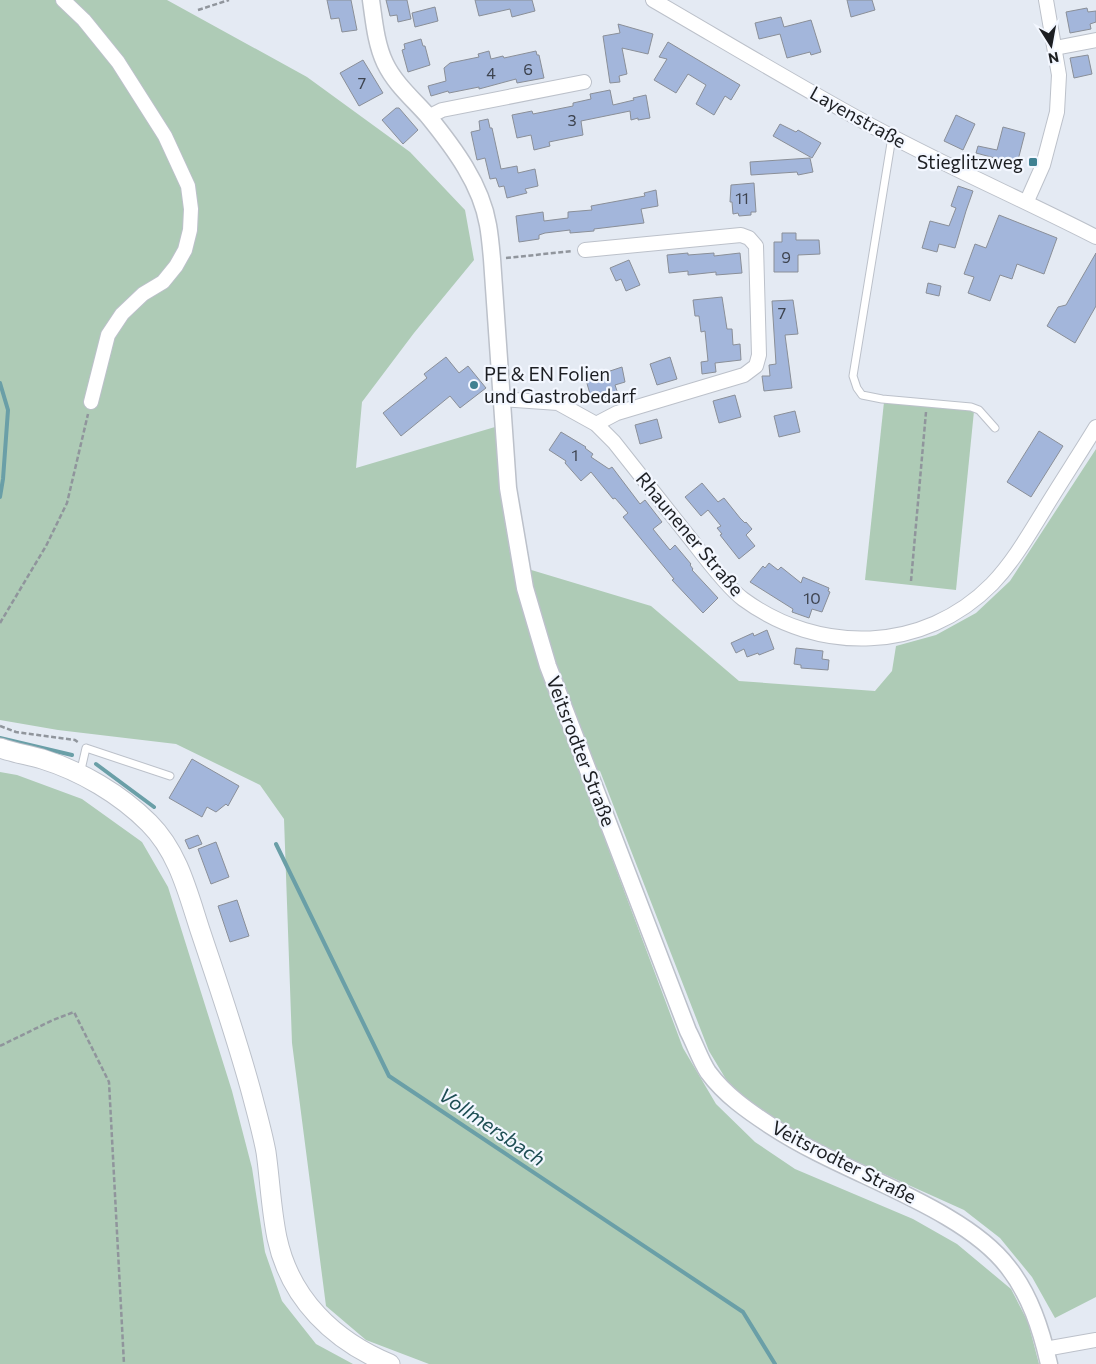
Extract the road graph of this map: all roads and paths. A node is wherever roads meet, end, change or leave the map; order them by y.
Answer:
1 (63, 0) edge
2 (229, 0) edge
3 (371, 0) edge
4 (653, 0) edge
5 (1046, 0) edge
6 (198, 10) dead end
7 (1096, 40) edge
8 (1055, 48) junction
9 (584, 82) dead end
10 (428, 117) junction
11 (892, 137) junction
12 (1027, 202) junction
13 (1096, 237) edge
14 (585, 250) joint
15 (492, 259) junction
16 (501, 399) junction
17 (91, 402) joint
18 (926, 403) junction
19 (596, 424) junction
20 (1096, 427) edge
21 (995, 428) dead end
22 (910, 580) dead end
23 (0, 623) edge
24 (0, 726) edge
25 (0, 748) edge
26 (86, 748) junction
27 (80, 774) junction
28 (170, 776) dead end
29 (0, 1046) edge
30 (1096, 1340) edge
31 (1047, 1356) edge
32 (124, 1364) edge
33 (390, 1364) edge

1 - 17 street
2 - 6 path
3 - 10 street, Veitsrodter Straße
4 - 11 street, Layenstraße
5 - 8 street
7 - 8 street
8 - 12 street
9 - 10 street
10 - 15 street, Veitsrodter Straße
11 - 12 street, Layenstraße
11 - 18 lane
12 - 13 street, Layenstraße
14 - 15 path
14 - 19 street
15 - 16 street, Veitsrodter Straße
16 - 19 street, Rhaunener Straße
16 - 31 street, Veitsrodter Straße
17 - 23 path
18 - 21 lane
18 - 22 path
19 - 20 street, Rhaunener Straße
24 - 26 path
25 - 27 main road
26 - 27 lane
26 - 28 lane
27 - 33 main road
29 - 32 path
30 - 31 street

